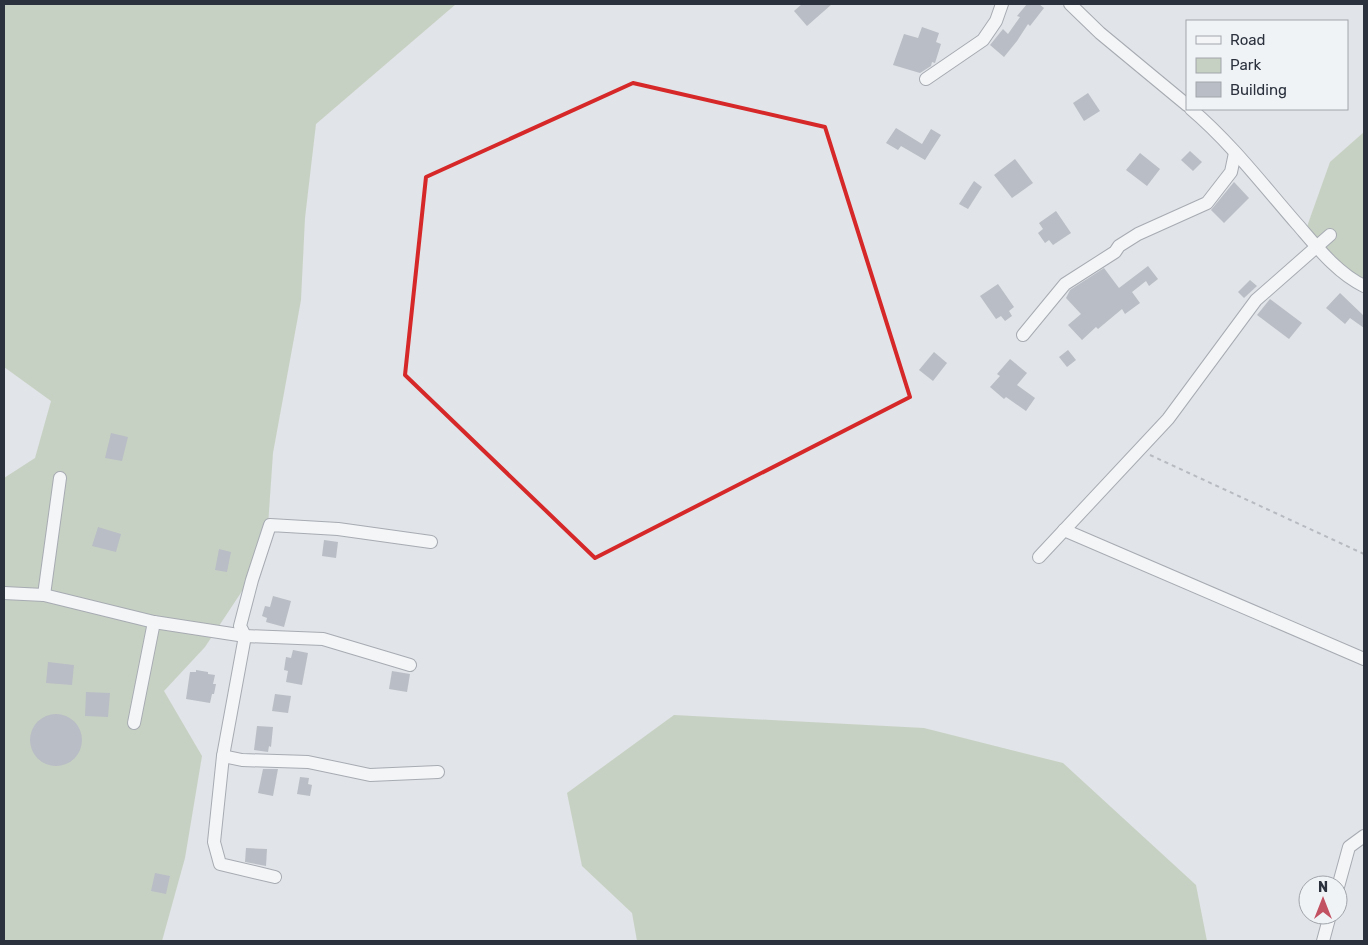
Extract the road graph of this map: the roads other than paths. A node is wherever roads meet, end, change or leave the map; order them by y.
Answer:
1 (1002, 4) edge
2 (1070, 4) edge
3 (926, 79) dead end
4 (1186, 104) edge
5 (1192, 110) edge
6 (1235, 153) junction
7 (1330, 235) dead end
8 (1316, 246) junction
9 (1364, 286) edge
10 (1023, 335) dead end
11 (60, 478) dead end
12 (1064, 530) junction
13 (431, 542) dead end
14 (1039, 557) dead end
15 (4, 594) edge
16 (44, 595) junction
17 (154, 622) junction
18 (245, 636) junction
19 (1364, 659) edge
20 (410, 665) dead end
21 (134, 724) dead end
22 (223, 756) junction
23 (438, 772) dead end
24 (1364, 836) edge
25 (1341, 875) edge
26 (275, 876) dead end
27 (1327, 925) edge
28 (1323, 941) edge

1 - 3 street
2 - 4 street
5 - 6 street
6 - 8 street
6 - 10 street
7 - 8 street
8 - 9 street
8 - 12 street
11 - 16 street
12 - 14 street
12 - 19 street
13 - 18 street
15 - 16 street
16 - 17 street
17 - 18 street
17 - 21 street
18 - 20 street
18 - 22 street
22 - 23 street
22 - 26 street
24 - 25 street
27 - 28 street

